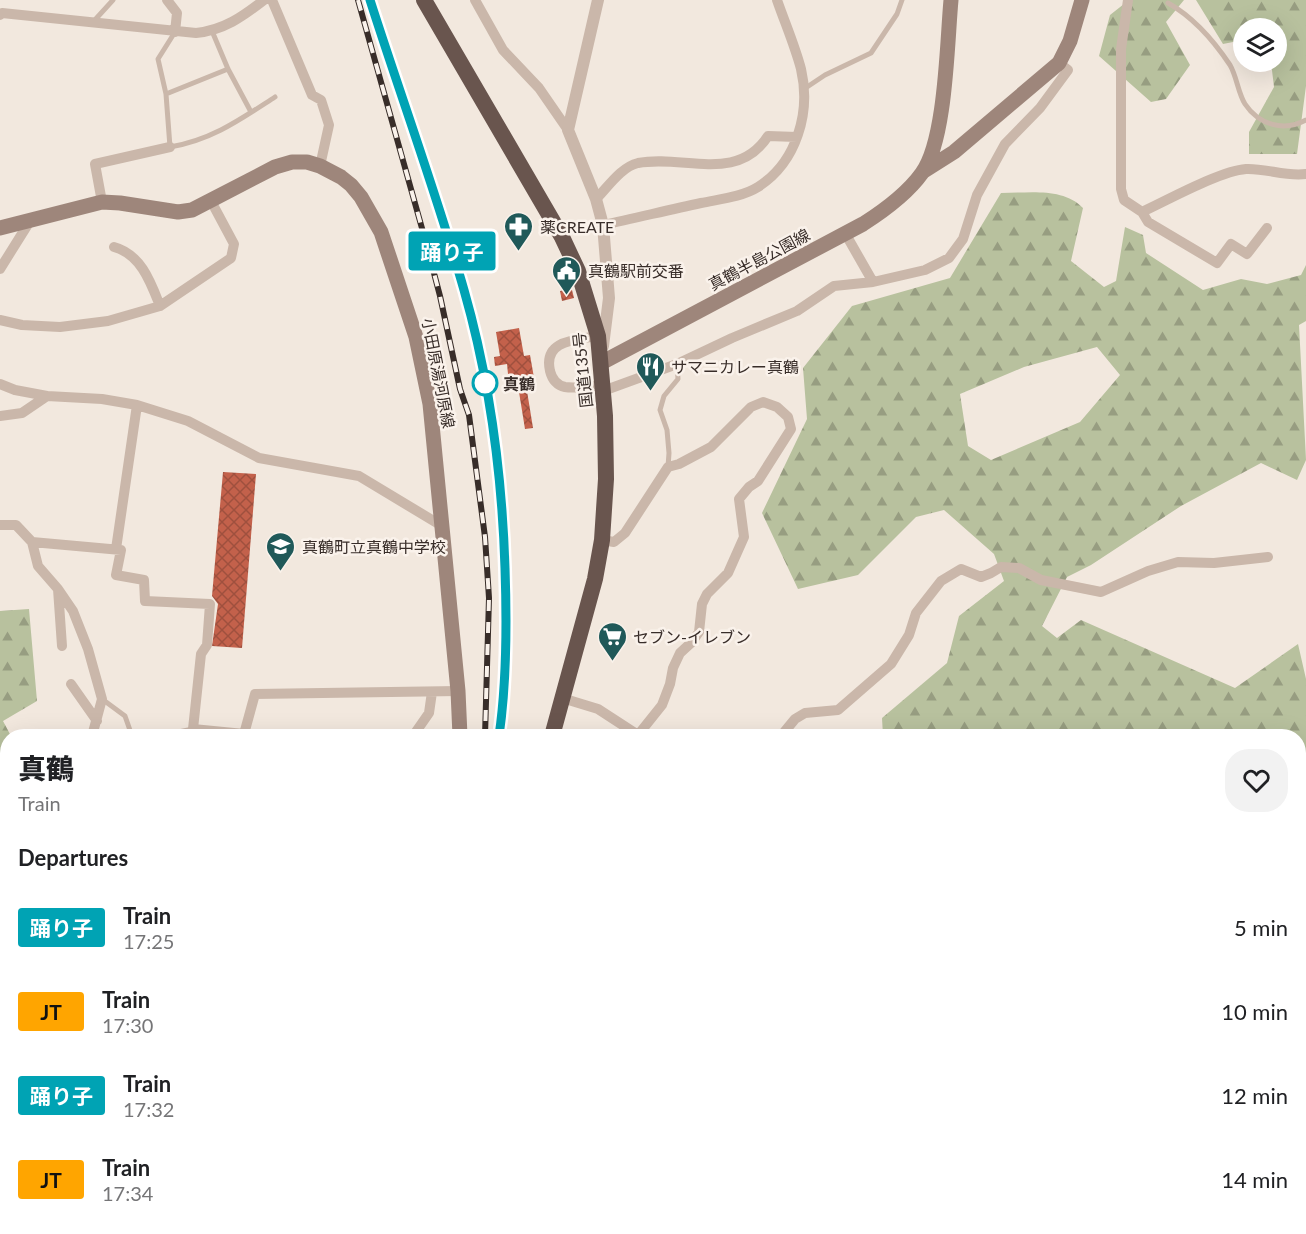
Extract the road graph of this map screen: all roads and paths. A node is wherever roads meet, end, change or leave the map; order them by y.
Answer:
1 (113, 0) edge
2 (167, 0) edge
3 (264, 0) edge
4 (272, 0) edge
5 (424, 0) edge
6 (475, 0) edge
7 (598, 0) edge
8 (777, 0) edge
9 (902, 0) edge
10 (951, 0) edge
11 (1082, 0) edge
12 (1128, 0) edge
13 (1168, 3) dead end
14 (0, 15) edge
15 (93, 22) junction
16 (175, 32) junction
17 (212, 32) junction
18 (1059, 63) junction
19 (228, 69) junction
20 (804, 89) junction
21 (166, 94) junction
22 (275, 97) dead end
23 (251, 112) junction
24 (1306, 120) edge
25 (568, 130) junction
26 (797, 137) junction
27 (171, 147) junction
28 (320, 166) junction
29 (924, 171) junction
30 (1306, 174) edge
31 (596, 199) junction
32 (211, 201) junction
33 (102, 202) junction
34 (1143, 212) junction
35 (30, 221) junction
36 (603, 225) junction
37 (0, 228) edge
38 (1267, 228) dead end
39 (845, 233) junction
40 (114, 247) dead end
41 (0, 269) edge
42 (873, 282) junction
43 (160, 306) junction
44 (0, 320) edge
45 (598, 336) junction
46 (601, 363) junction
47 (677, 364) junction
48 (0, 384) edge
49 (603, 388) junction
50 (46, 396) junction
51 (136, 405) junction
52 (0, 416) edge
53 (668, 466) junction
54 (0, 525) edge
55 (442, 526) junction
56 (602, 540) junction
57 (32, 542) junction
58 (116, 549) junction
59 (1268, 557) dead end
60 (58, 589) junction
61 (62, 646) dead end
62 (71, 684) dead end
63 (458, 691) junction
64 (432, 692) junction
65 (562, 698) junction
66 (102, 699) junction
67 (97, 721) junction
68 (94, 729) edge
69 (130, 729) edge
70 (193, 729) edge
71 (245, 729) edge
72 (416, 729) edge
73 (460, 729) edge
74 (554, 729) edge
75 (629, 729) edge
76 (643, 729) edge
77 (787, 729) edge

1 - 15 lane
2 - 16 street
3 - 17 street
4 - 28 street
5 - 45 highway, 国道135号
6 - 25 street
7 - 25 street
8 - 20 street
9 - 20 lane
10 - 29 main road, 真鶴半島公園線
11 - 18 main road, 真鶴半島公園線
12 - 34 street
13 - 24 lane
14 - 15 street
15 - 16 street
16 - 17 street
16 - 21 lane
17 - 19 lane
18 - 29 main road, 真鶴半島公園線
18 - 42 street
19 - 21 lane
19 - 23 lane
20 - 26 street
21 - 27 lane
22 - 23 lane
23 - 27 lane
25 - 31 street
26 - 31 street
26 - 36 street
27 - 33 street
28 - 32 main road, 小田原湯河原線
28 - 55 main road, 小田原湯河原線
29 - 39 main road, 真鶴半島公園線
30 - 34 street
31 - 36 street
32 - 33 main road, 小田原湯河原線
32 - 43 street
33 - 35 main road, 小田原湯河原線
34 - 38 street
35 - 37 main road, 小田原湯河原線
35 - 41 street
36 - 46 street
39 - 42 street
39 - 46 main road, 真鶴半島公園線
40 - 43 street
42 - 47 street
43 - 44 street
45 - 46 highway, 国道135号
45 - 49 street
46 - 49 highway, 国道135号
47 - 49 street
47 - 53 lane
48 - 50 street
49 - 56 highway, 国道135号
50 - 51 street
50 - 52 street
51 - 55 street
51 - 58 street
53 - 56 street
53 - 76 street
54 - 57 street
55 - 63 main road, 小田原湯河原線
56 - 65 highway, 国道135号
57 - 58 street
57 - 60 street
58 - 70 street
59 - 77 street
60 - 61 street
60 - 66 street
62 - 67 street
63 - 64 street
63 - 73 main road, 小田原湯河原線
64 - 71 street
64 - 72 street
65 - 74 highway, 国道135号
65 - 75 street
66 - 67 street
66 - 69 lane
67 - 68 street

